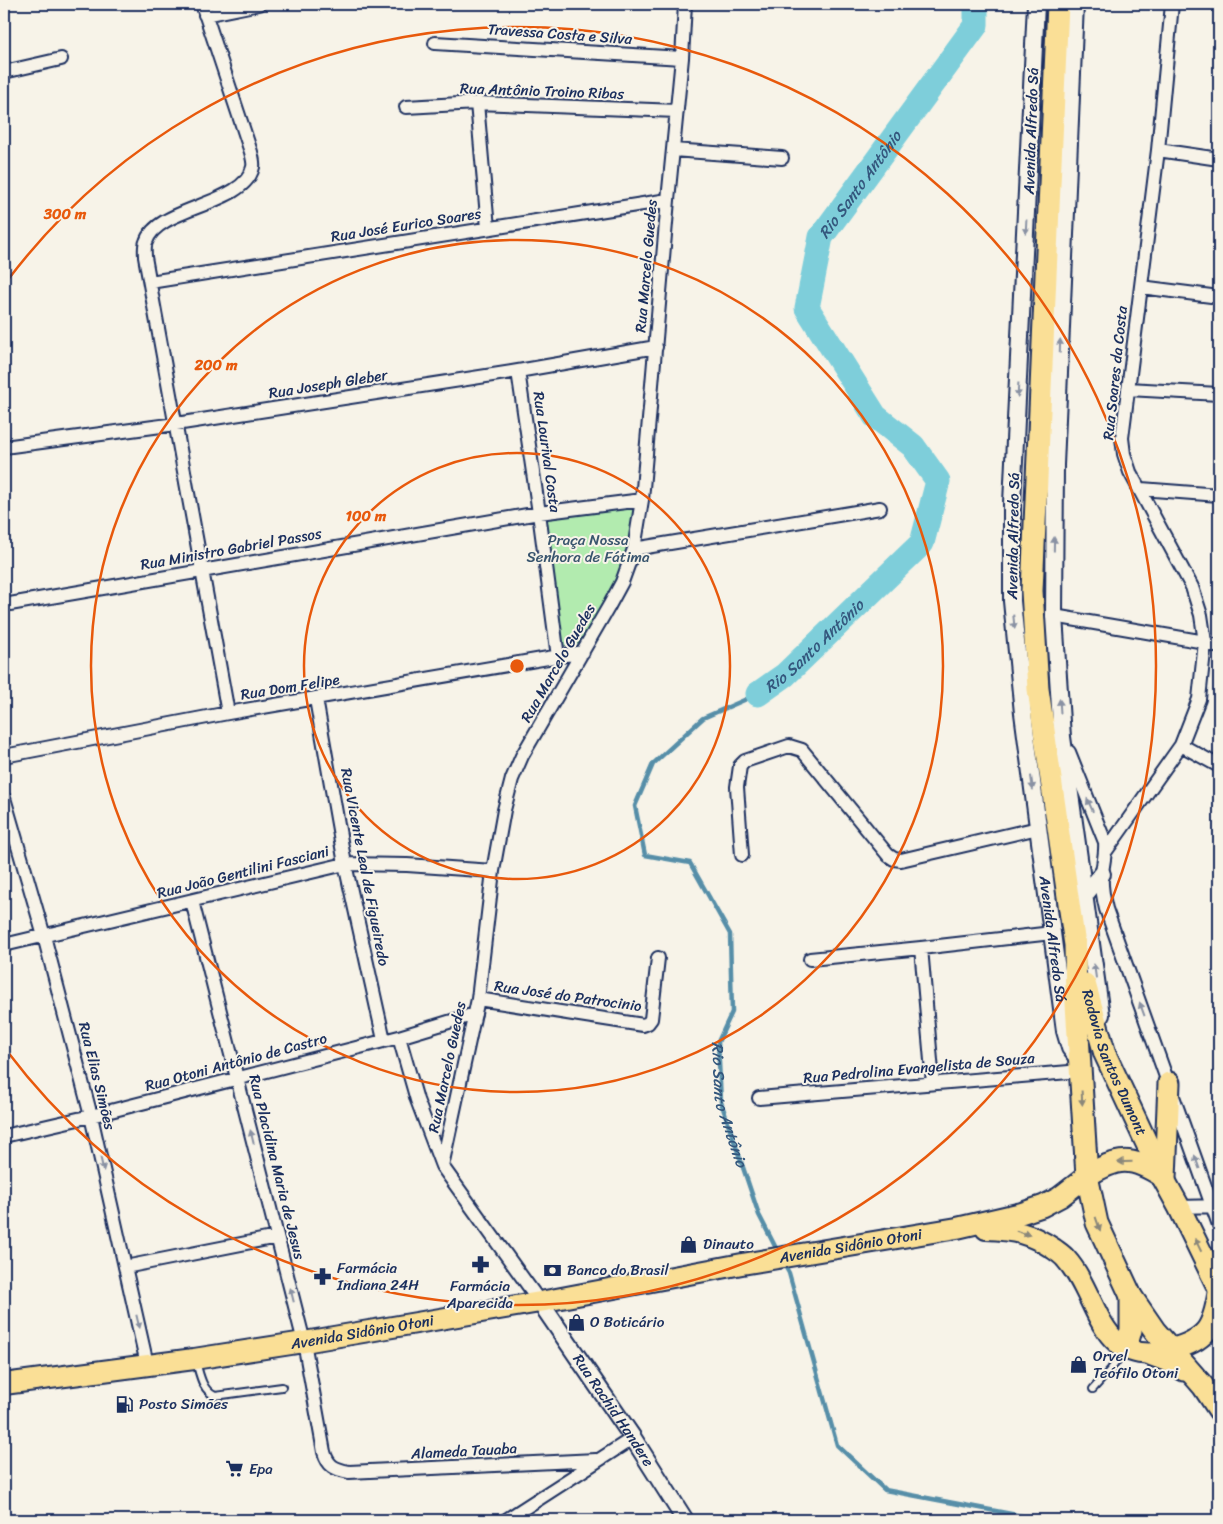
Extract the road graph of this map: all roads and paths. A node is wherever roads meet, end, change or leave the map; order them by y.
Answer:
1 (259, 4) edge
2 (685, 4) edge
3 (1036, 4) edge
4 (1058, 4) edge
5 (1075, 4) edge
6 (1172, 4) edge
7 (204, 10) edge
8 (436, 42) dead end
9 (682, 58) junction
10 (61, 59) dead end
11 (4, 72) edge
12 (477, 103) junction
13 (406, 107) dead end
14 (677, 111) junction
15 (673, 150) junction
16 (1158, 150) junction
17 (782, 158) dead end
18 (1219, 159) edge
19 (668, 200) junction
20 (488, 228) junction
21 (150, 282) junction
22 (1141, 286) junction
23 (1219, 297) edge
24 (656, 347) junction
25 (518, 371) junction
26 (1128, 389) junction
27 (1219, 394) edge
28 (176, 424) junction
29 (4, 447) edge
30 (1141, 489) junction
31 (1219, 495) edge
32 (642, 500) junction
33 (880, 508) dead end
34 (540, 513) junction
35 (634, 549) junction
36 (202, 570) junction
37 (4, 605) edge
38 (1054, 616) junction
39 (1206, 642) junction
40 (1219, 646) edge
41 (583, 652) junction
42 (558, 657) junction
43 (316, 699) junction
44 (228, 714) junction
45 (1062, 736) junction
46 (1181, 745) junction
47 (4, 756) edge
48 (1219, 766) edge
49 (4, 798) edge
50 (1038, 828) junction
51 (1106, 851) junction
52 (742, 855) dead end
53 (345, 864) junction
54 (493, 871) junction
55 (1102, 874) junction
56 (1085, 894) junction
57 (192, 902) junction
58 (1052, 933) junction
59 (44, 936) junction
60 (1075, 944) junction
61 (4, 945) edge
62 (921, 948) junction
63 (658, 958) dead end
64 (810, 959) dead end
65 (478, 999) junction
66 (475, 1014) junction
67 (398, 1037) junction
68 (384, 1040) junction
69 (1105, 1054) junction
70 (1081, 1066) junction
71 (237, 1078) junction
72 (933, 1083) junction
73 (1169, 1083) junction
74 (759, 1098) dead end
75 (91, 1116) junction
76 (4, 1136) edge
77 (442, 1166) junction
78 (1087, 1176) junction
79 (1164, 1179) junction
80 (1179, 1206) junction
81 (1216, 1206) edge
82 (1219, 1225) edge
83 (957, 1228) junction
84 (277, 1237) junction
85 (125, 1268) junction
86 (1219, 1289) edge
87 (1219, 1293) edge
88 (1131, 1296) junction
89 (540, 1302) junction
90 (1219, 1341) edge
91 (304, 1342) junction
92 (1126, 1348) junction
93 (1171, 1350) junction
94 (194, 1359) junction
95 (147, 1364) junction
96 (4, 1384) edge
97 (282, 1387) dead end
98 (1093, 1389) dead end
99 (1219, 1410) edge
100 (633, 1438) junction
101 (596, 1460) junction
102 (334, 1469) joint
103 (506, 1520) edge
104 (685, 1520) edge

1 - 7 street
2 - 9 street, Rua Marcelo Guedes
3 -> 50 street, Avenida Alfredo Sá
4 - 60 highway, Avenida Alfredo Sá
38 -> 5 street
6 - 16 street, Rua Soares da Costa
7 - 21 street
8 - 9 street, Travessa Costa e Silva
9 - 14 street, Rua Marcelo Guedes
10 - 11 street
12 - 13 street, Rua Antônio Troino Ribas
12 - 14 street, Rua Antônio Troino Ribas
12 - 20 street
14 - 15 street, Rua Marcelo Guedes
15 - 17 street
15 - 19 street, Rua Marcelo Guedes
16 - 18 street
16 - 22 street, Rua Soares da Costa
19 - 20 street, Rua José Eurico Soares
19 - 24 street, Rua Marcelo Guedes
20 - 21 street, Rua José Eurico Soares
21 - 28 street
22 - 23 street
22 - 26 street, Rua Soares da Costa
24 - 25 street, Rua Joseph Gleber
24 - 32 street, Rua Marcelo Guedes
25 - 28 street, Rua Joseph Gleber
25 - 34 street, Rua Lourival Costa
26 - 27 street
26 - 30 street, Rua Soares da Costa
28 - 29 street, Rua Joseph Gleber
28 - 36 street
30 - 31 street
30 - 39 street, Rua Soares da Costa
32 - 34 street, Rua Ministro Gabriel Passos
32 - 35 street, Rua Marcelo Guedes
33 - 35 street
34 - 36 street, Rua Ministro Gabriel Passos
34 - 42 street, Rua Lourival Costa
35 - 41 street, Rua Marcelo Guedes
36 - 37 street, Rua Ministro Gabriel Passos
36 - 44 street
38 - 39 street
45 -> 38 street
39 - 40 street
39 - 46 street, Rua Soares da Costa
41 - 42 street, Rua Dom Felipe
41 - 54 street, Rua Marcelo Guedes
42 - 43 street, Rua Dom Felipe
43 - 44 street, Rua Dom Felipe
43 - 53 street, Rua Vicente Leal de Figueiredo
44 - 47 street, Rua Dom Felipe
51 -> 45 street
45 - 56 street
46 - 48 street
46 - 51 street, Rua Soares da Costa
49 - 59 street, Rua Elias Simões
50 - 52 street
50 - 58 street, Avenida Alfredo Sá
51 - 55 street
53 - 54 street, Rua João Gentilini Fasciani
53 - 57 street, Rua João Gentilini Fasciani
53 - 68 street, Rua Vicente Leal de Figueiredo
54 - 65 street, Rua Marcelo Guedes
55 - 56 street
73 -> 55 street
69 -> 56 street
57 - 59 street, Rua João Gentilini Fasciani
57 - 71 street, Rua Placidina Maria de Jesus
58 - 62 street
58 - 70 street, Avenida Alfredo Sá
59 - 61 street, Rua João Gentilini Fasciani
59 - 75 street, Rua Elias Simões
60 - 69 highway, Rodovia Santos Dumont
60 - 70 highway, Avenida Alfredo Sá
62 - 64 street
62 - 72 street
63 - 65 street, Rua José do Patrocinio
65 - 66 street, Rua Marcelo Guedes
66 - 67 street, Rua Otoni Antônio de Castro
66 - 77 street, Rua Marcelo Guedes
67 - 68 street, Rua Otoni Antônio de Castro
67 - 77 street
68 - 71 street, Rua Otoni Antônio de Castro
69 - 79 highway, Rodovia Santos Dumont
70 - 72 street, Rua Pedrolina Evangelista de Souza
70 -> 78 highway, Avenida Alfredo Sá
71 - 75 street, Rua Otoni Antônio de Castro
84 -> 71 street, Rua Placidina Maria de Jesus
72 - 74 street, Rua Pedrolina Evangelista de Souza
73 - 79 highway
81 -> 73 street
75 - 76 street, Rua Otoni Antônio de Castro
75 -> 85 street, Rua Elias Simões
77 - 89 street
79 -> 78 highway
78 - 83 main road
78 -> 88 highway, Avenida Alfredo Sá
79 - 80 highway
80 - 81 street
86 -> 80 highway
81 - 82 street
83 - 89 main road, Avenida Sidônio Otoni
83 -> 92 main road
84 - 85 street
91 -> 84 street, Rua Placidina Maria de Jesus
85 -> 95 street, Rua Elias Simões
87 - 93 highway
88 - 92 highway
88 - 93 highway, Avenida Alfredo Sá
89 - 91 main road, Avenida Sidônio Otoni
89 - 100 street, Rua Rachid Handere
90 - 93 highway
91 - 94 main road, Avenida Sidônio Otoni
91 - 102 street, Rua Placidina Maria de Jesus
92 - 93 main road
92 - 98 lane
93 - 99 highway, Avenida Alfredo Sá
94 - 95 main road, Avenida Sidônio Otoni
94 - 97 lane
95 - 96 main road, Avenida Sidônio Otoni
100 - 101 street
100 - 104 street, Rua Rachid Handere
101 - 102 street, Alameda Tauaba
101 - 103 street

